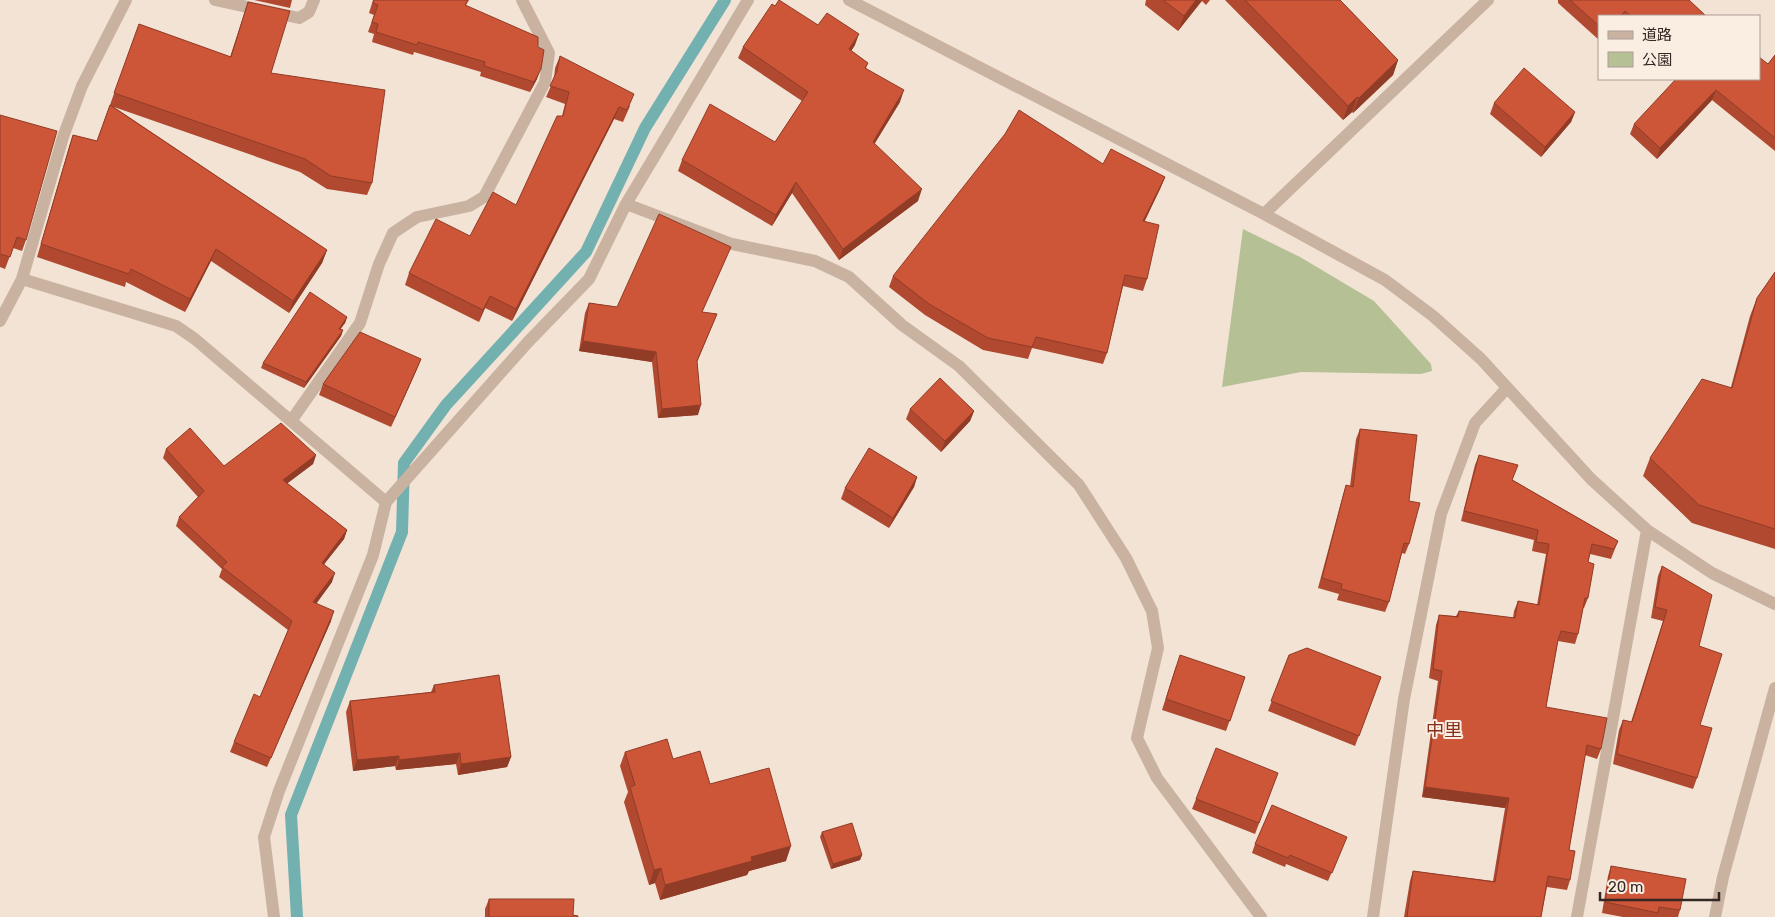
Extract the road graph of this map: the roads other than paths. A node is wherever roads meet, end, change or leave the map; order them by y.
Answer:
1 (126, 0) edge
2 (215, 0) edge
3 (314, 0) edge
4 (522, 0) edge
5 (748, 0) edge
6 (849, 0) edge
7 (1488, 0) edge
8 (626, 204) junction
9 (1264, 214) junction
10 (22, 279) junction
11 (0, 322) edge
12 (1507, 388) junction
13 (291, 421) junction
14 (390, 497) junction
15 (1647, 530) junction
16 (1775, 604) edge
17 (1775, 688) edge
18 (274, 917) edge
19 (1260, 917) edge
20 (1372, 917) edge
21 (1577, 917) edge
22 (1715, 917) edge

1 - 10 street
2 - 3 street
4 - 13 street
5 - 8 street
6 - 9 street
7 - 9 street
8 - 14 street
8 - 19 street
9 - 12 street
10 - 11 street
10 - 13 street
12 - 15 street
12 - 20 street
13 - 14 street
14 - 18 street
15 - 16 street
15 - 21 street
17 - 22 street

